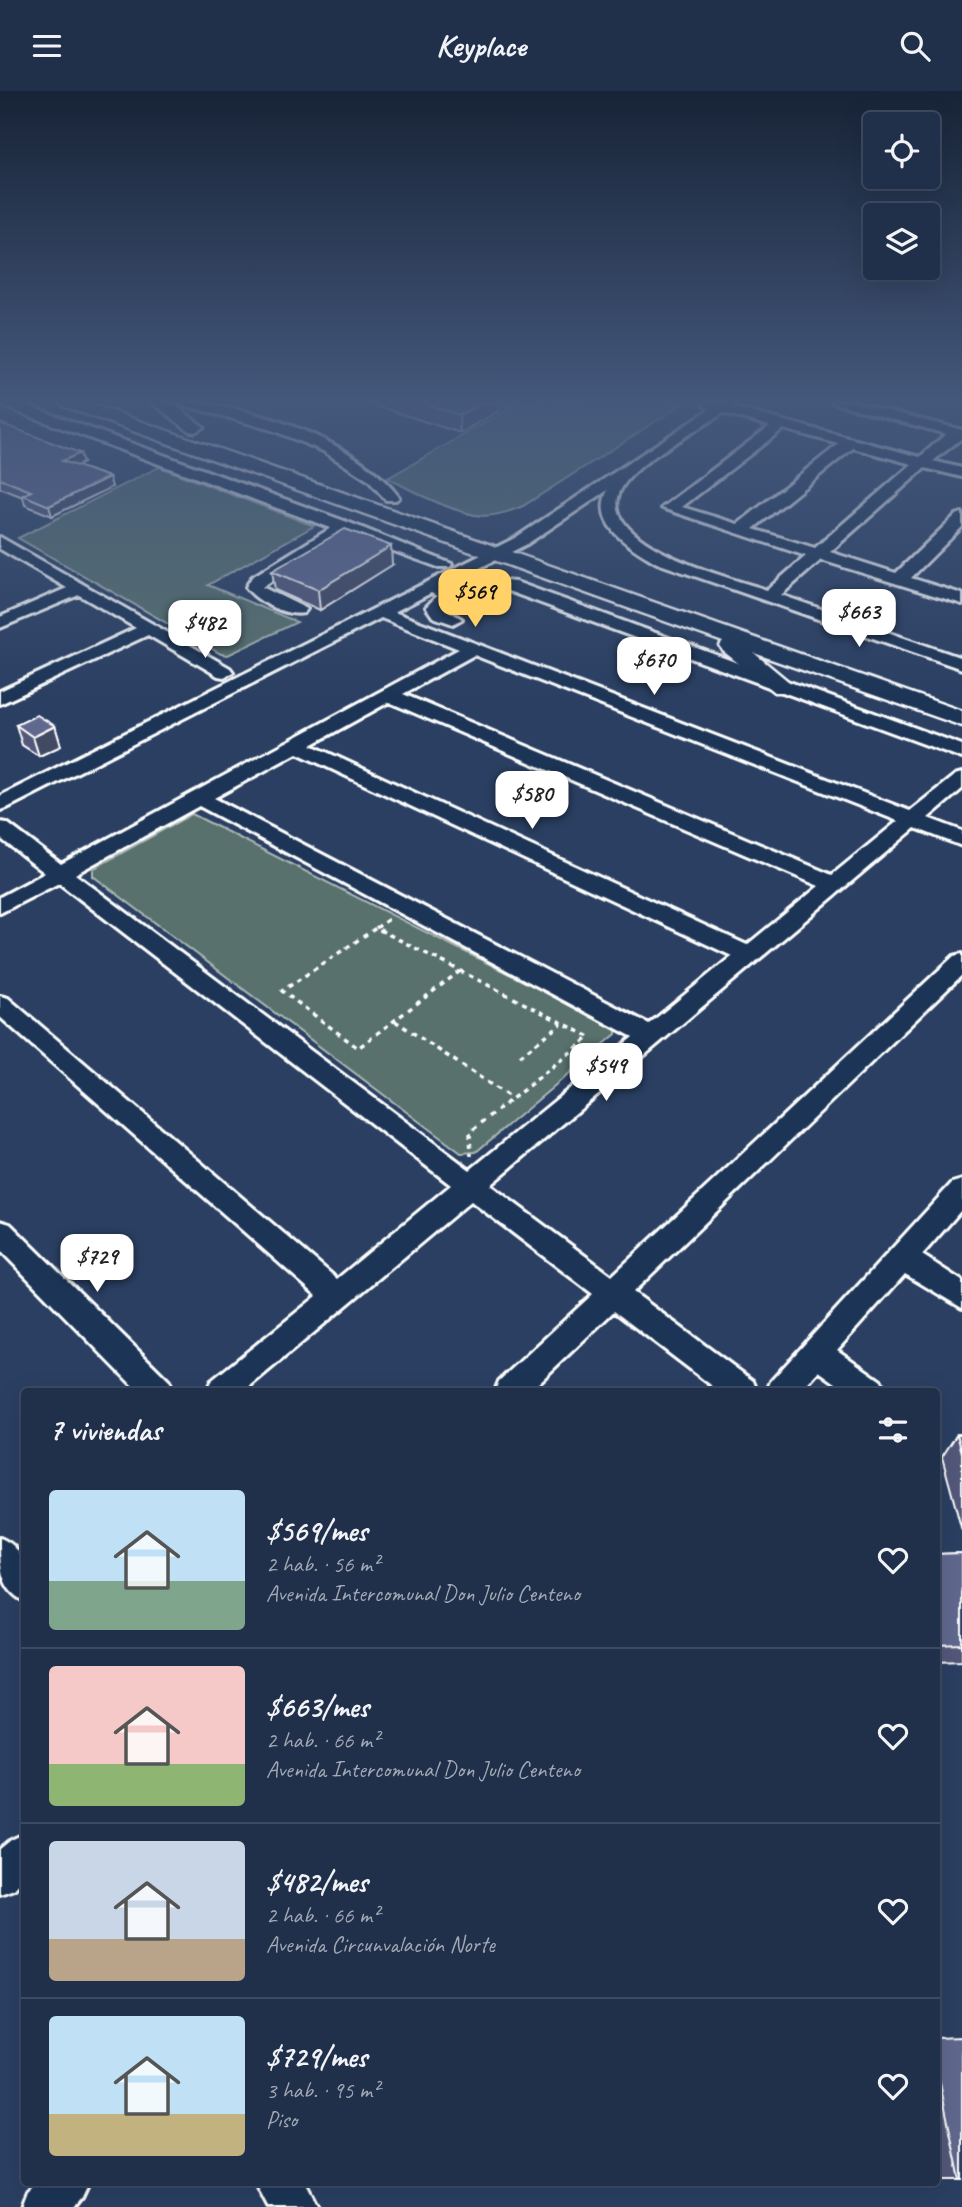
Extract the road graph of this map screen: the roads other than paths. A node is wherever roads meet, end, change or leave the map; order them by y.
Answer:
1 (276, 501) edge
2 (294, 501) edge
3 (347, 501) edge
4 (404, 501) edge
5 (581, 501) edge
6 (611, 501) edge
7 (680, 501) edge
8 (778, 501) edge
9 (879, 501) edge
10 (370, 509) junction
11 (439, 513) dead end
12 (962, 519) edge
13 (344, 526) junction
14 (741, 530) junction
15 (369, 535) joint
16 (521, 541) junction
17 (490, 545) junction
18 (5, 549) edge
19 (818, 554) junction
20 (436, 568) junction
21 (900, 580) junction
22 (79, 589) junction
23 (482, 591) junction
24 (417, 594) junction
25 (539, 597) junction
26 (768, 598) junction
27 (962, 599) edge
28 (437, 603) junction
29 (298, 609) dead end
30 (380, 612) junction
31 (453, 619) junction
32 (0, 623) edge
33 (706, 628) junction
34 (148, 629) junction
35 (431, 632) junction
36 (474, 648) junction
37 (871, 664) dead end
38 (962, 664) edge
39 (225, 672) junction
40 (783, 687) junction
41 (388, 695) junction
42 (0, 698) edge
43 (962, 719) edge
44 (296, 745) junction
45 (962, 753) edge
46 (962, 779) edge
47 (0, 783) edge
48 (198, 798) junction
49 (0, 804) edge
50 (913, 820) junction
51 (0, 828) edge
52 (962, 839) edge
53 (61, 873) junction
54 (835, 884) junction
55 (0, 906) edge
56 (749, 955) junction
57 (962, 962) edge
58 (0, 1004) edge
59 (652, 1036) junction
60 (472, 1184) junction
61 (962, 1191) edge
62 (0, 1232) edge
63 (902, 1257) junction
64 (612, 1293) junction
65 (337, 1296) junction
66 (962, 1296) edge
67 (817, 1352) junction
68 (155, 1388) edge
69 (226, 1388) edge
70 (513, 1388) edge
71 (738, 1388) edge
72 (785, 1388) edge
73 (866, 1388) edge
74 (21, 1856) edge
75 (0, 1875) edge
76 (63, 2186) edge
77 (280, 2186) edge
78 (44, 2207) edge
79 (295, 2207) edge

1 - 13 street
2 - 10 main road
3 - 10 main road
4 - 11 main road
5 - 16 street
6 - 26 street
7 - 14 street
8 - 14 street
9 - 19 street
10 - 17 main road
12 - 21 street
13 - 15 street
13 - 29 street
14 - 19 street
15 - 20 street
16 - 17 main road
16 - 37 main road
17 - 20 street
17 - 24 street
17 - 33 main road
18 - 22 street
19 - 21 street
19 - 26 street
20 - 39 street
21 - 27 street
22 - 32 street
22 - 34 street
23 - 25 street
23 - 28 street
23 - 31 street
24 - 25 street
24 - 28 street
24 - 30 street
25 - 40 street
26 - 38 street
28 - 31 street
30 - 35 street
30 - 49 street
31 - 35 street
33 - 40 main road
33 - 43 main road
34 - 39 street
34 - 42 street
35 - 36 street
36 - 41 street
36 - 50 street
39 - 47 street
40 - 45 street
41 - 44 street
41 - 54 street
44 - 48 street
44 - 56 street
46 - 50 street
48 - 53 street
48 - 59 street
50 - 52 street
50 - 54 street
51 - 53 street
53 - 55 street
53 - 60 street
54 - 56 street
56 - 59 street
57 - 64 street
58 - 65 street
59 - 60 street
60 - 64 street
60 - 65 street
61 - 63 street
62 - 68 street
63 - 66 street
63 - 67 street
64 - 70 street
64 - 71 street
65 - 69 street
67 - 72 street
67 - 73 street
74 - 75 street
76 - 78 street
77 - 79 street

